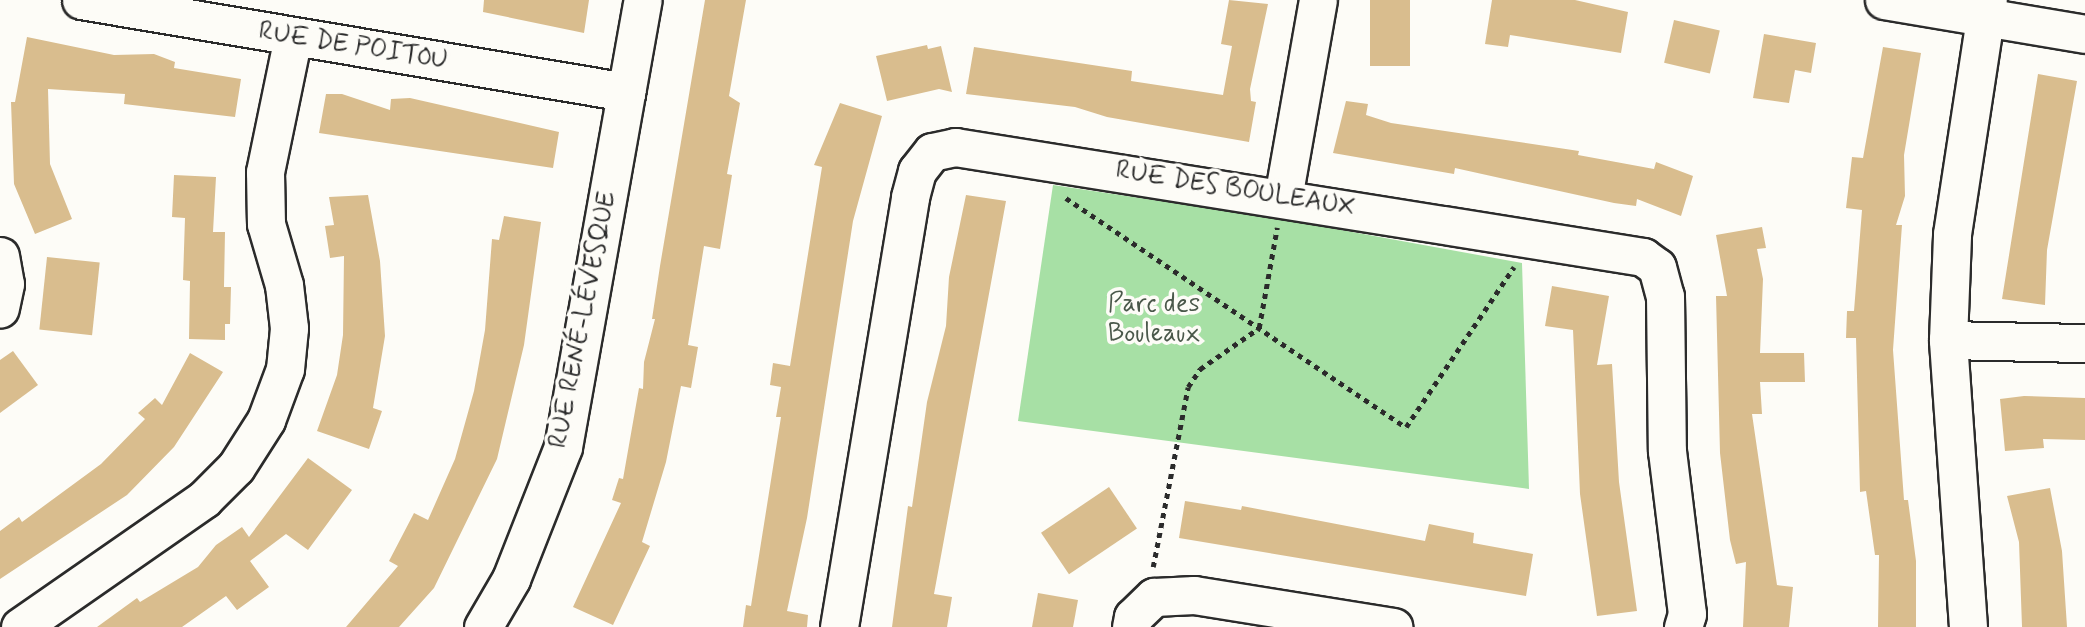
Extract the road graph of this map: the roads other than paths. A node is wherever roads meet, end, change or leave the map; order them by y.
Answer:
1 (82, 0) edge
2 (643, 0) edge
3 (1318, 0) edge
4 (1884, 0) edge
5 (1987, 8) edge
6 (2085, 34) edge
7 (293, 37) junction
8 (626, 92) junction
9 (1283, 198) junction
10 (0, 256) edge
11 (0, 308) edge
12 (1948, 340) junction
13 (2085, 343) edge
14 (1139, 615) edge
15 (20, 627) edge
16 (484, 627) edge
17 (839, 627) edge
18 (1394, 627) edge
19 (1683, 627) edge
20 (1968, 627) edge

1 - 7 street, RUE DE POITOU
2 - 8 street, RUE RENÉ-LÉVESQUE
3 - 9 street
4 - 5 street
5 - 6 street
5 - 12 street
7 - 8 street, RUE DE POITOU
7 - 15 street
8 - 16 street, RUE RENÉ-LÉVESQUE
9 - 17 street, RUE DES BOULEAUX
9 - 19 street, RUE DES BOULEAUX
10 - 11 street
12 - 13 street
12 - 20 street
14 - 18 street

